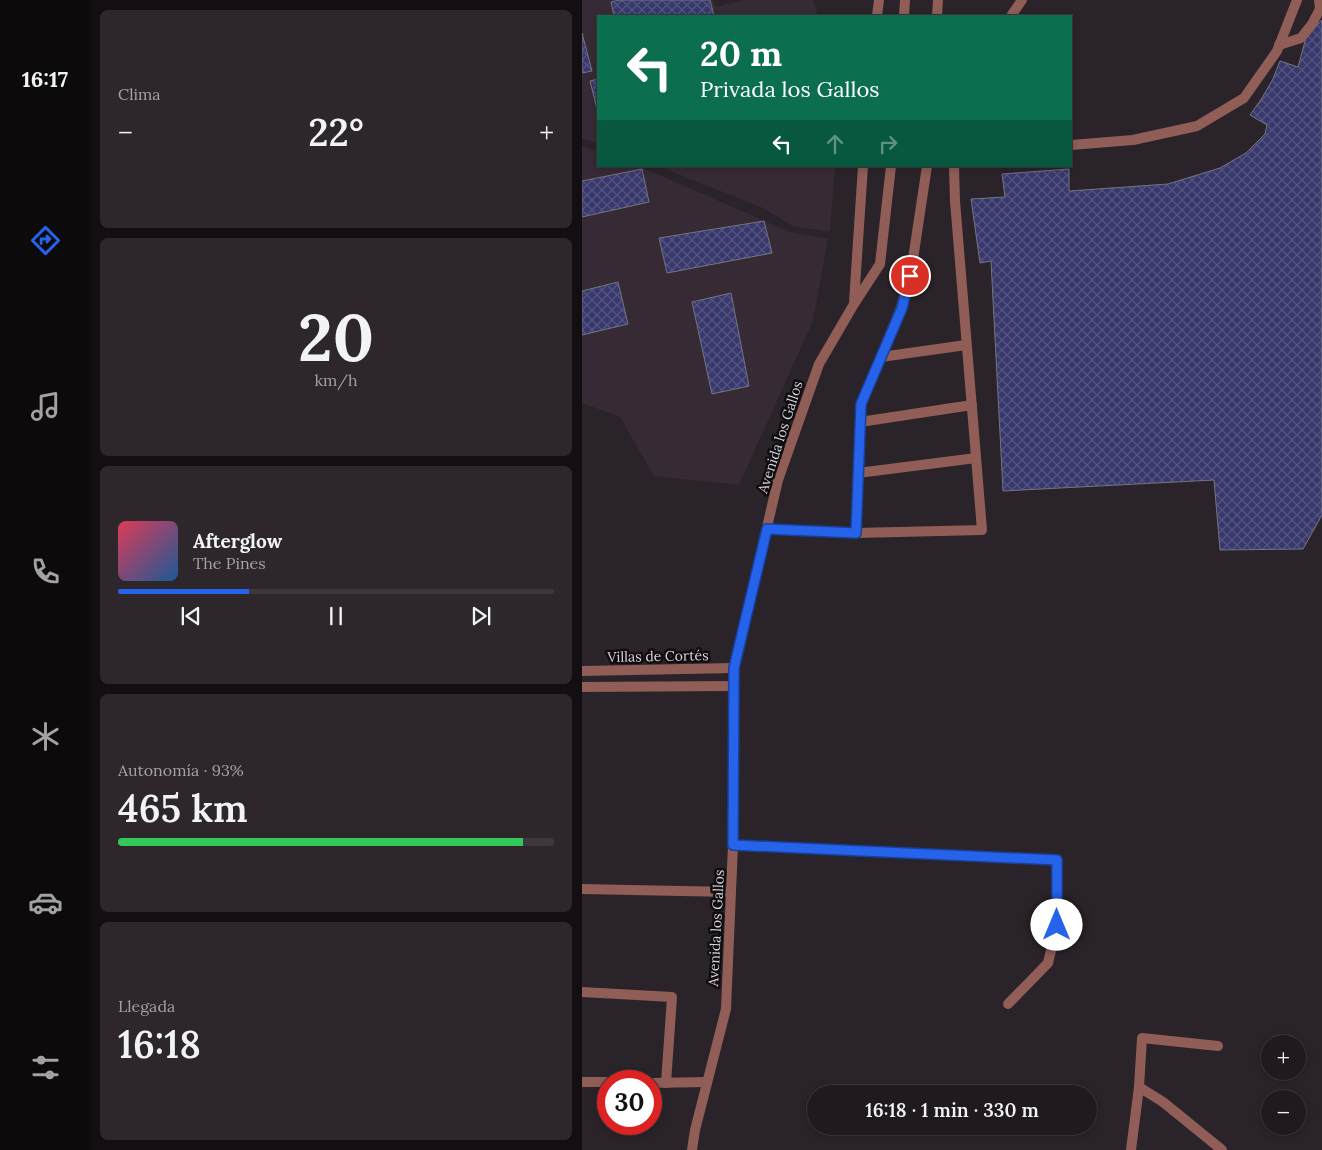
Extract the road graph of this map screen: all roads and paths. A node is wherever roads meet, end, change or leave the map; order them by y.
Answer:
1 (878, 0) edge
2 (905, 0) edge
3 (938, 0) edge
4 (1021, 0) edge
5 (1297, 0) edge
6 (1319, 0) edge
7 (877, 15) edge
8 (904, 15) edge
9 (937, 15) edge
10 (1012, 15) edge
11 (1279, 45) junction
12 (1072, 145) edge
13 (864, 167) edge
14 (891, 167) edge
15 (927, 167) edge
16 (954, 167) edge
17 (854, 304) junction
18 (966, 344) junction
19 (881, 357) junction
20 (972, 405) junction
21 (860, 422) junction
22 (976, 458) junction
23 (858, 472) junction
24 (767, 529) junction
25 (856, 533) junction
26 (734, 668) junction
27 (582, 671) edge
28 (734, 686) junction
29 (582, 687) edge
30 (733, 845) junction
31 (582, 889) edge
32 (731, 892) junction
33 (582, 992) edge
34 (1008, 1004) dead end
35 (1218, 1046) dead end
36 (582, 1082) edge
37 (597, 1082) edge
38 (707, 1082) junction
39 (662, 1083) edge
40 (666, 1083) junction
41 (1139, 1087) junction
42 (692, 1150) edge
43 (1131, 1150) edge
44 (1222, 1150) edge

1 - 7 street
2 - 8 street
3 - 9 street
4 - 10 street
5 - 11 street
6 - 11 street
11 - 12 street
13 - 17 street, Avenida los Gallos
14 - 17 street, Avenida los Gallos
15 - 19 street
16 - 18 street
17 - 24 street, Avenida los Gallos
18 - 19 street
18 - 20 street
19 - 21 street
20 - 21 street
20 - 22 street
21 - 23 street
22 - 23 street
22 - 25 street
23 - 25 street
24 - 25 street
24 - 26 street, Avenida los Gallos
26 - 27 street, Villas de Cortés
26 - 28 street, Avenida los Gallos
28 - 29 street
28 - 30 street, Avenida los Gallos
30 - 32 street, Avenida los Gallos
30 - 34 street
31 - 32 street
32 - 38 street, Avenida los Gallos
33 - 40 street
35 - 41 street
36 - 37 street
38 - 40 street
38 - 42 street, Avenida los Gallos
39 - 40 street
41 - 43 street
41 - 44 street

